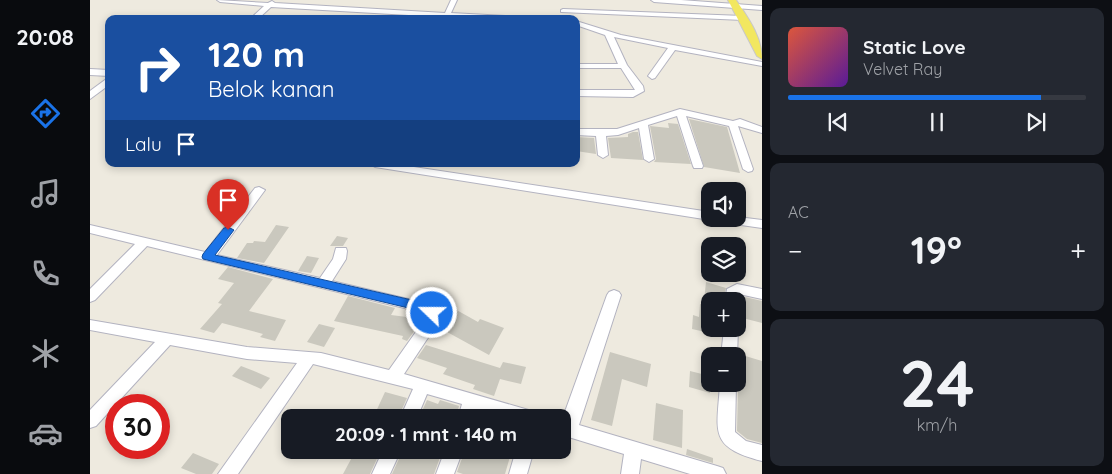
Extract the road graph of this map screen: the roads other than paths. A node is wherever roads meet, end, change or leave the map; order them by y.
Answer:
1 (220, 0) edge
2 (454, 0) edge
3 (652, 0) edge
4 (273, 2) edge
5 (734, 3) edge
6 (762, 8) edge
7 (368, 10) junction
8 (562, 12) edge
9 (258, 15) edge
10 (365, 15) edge
11 (424, 15) edge
12 (447, 15) edge
13 (658, 16) junction
14 (744, 18) junction
15 (580, 24) edge
16 (608, 33) junction
17 (672, 47) junction
18 (761, 52) edge
19 (762, 64) edge
20 (580, 66) edge
21 (623, 66) junction
22 (90, 72) edge
23 (105, 73) edge
24 (652, 76) dead end
25 (105, 83) edge
26 (580, 93) edge
27 (90, 96) edge
28 (680, 112) junction
29 (643, 124) junction
30 (733, 124) junction
31 (762, 130) edge
32 (580, 132) edge
33 (601, 133) junction
34 (603, 155) dead end
35 (649, 159) dead end
36 (698, 166) dead end
37 (394, 167) edge
38 (748, 169) dead end
39 (259, 190) dead end
40 (701, 215) edge
41 (746, 222) edge
42 (762, 224) edge
43 (90, 229) edge
44 (144, 242) junction
45 (341, 251) dead end
46 (208, 257) junction
47 (324, 284) junction
48 (732, 292) edge
49 (762, 294) edge
50 (614, 295) dead end
51 (90, 296) edge
52 (90, 325) edge
53 (167, 339) junction
54 (309, 358) junction
55 (393, 376) junction
56 (423, 385) junction
57 (728, 392) edge
58 (472, 400) junction
59 (412, 409) edge
60 (469, 409) edge
61 (502, 409) edge
62 (571, 414) edge
63 (90, 421) edge
64 (571, 429) edge
65 (634, 448) junction
66 (762, 453) edge
67 (388, 459) edge
68 (451, 459) edge
69 (522, 459) edge
70 (695, 471) edge
71 (227, 474) edge
72 (381, 474) edge
73 (445, 474) edge
74 (518, 474) edge
75 (630, 474) edge
76 (716, 474) edge

1 - 4 street
2 - 12 street
3 - 5 street
3 - 13 street
4 - 7 street
4 - 9 street
5 - 6 street
5 - 14 main road
7 - 10 street
7 - 11 street
8 - 13 street
13 - 14 street
14 - 18 main road
15 - 16 street
16 - 17 street
16 - 21 street
17 - 19 street
17 - 24 street
20 - 21 street
21 - 26 street
22 - 23 street
25 - 27 street
28 - 29 street
28 - 30 street
28 - 36 street
29 - 33 street
29 - 35 street
30 - 31 street
30 - 38 street
32 - 33 street
33 - 34 street
37 - 40 street
39 - 46 street
41 - 42 street
43 - 44 street
44 - 46 street
44 - 51 street
45 - 47 street
46 - 47 street
47 - 55 street
48 - 49 street
50 - 62 street
52 - 53 street
53 - 54 street
53 - 63 street
54 - 55 street
54 - 71 street
55 - 56 street
56 - 58 street
56 - 59 street
57 - 66 street
58 - 60 street
58 - 61 street
64 - 65 street
65 - 70 street
65 - 75 street
67 - 72 street
68 - 73 street
69 - 74 street
70 - 76 street

